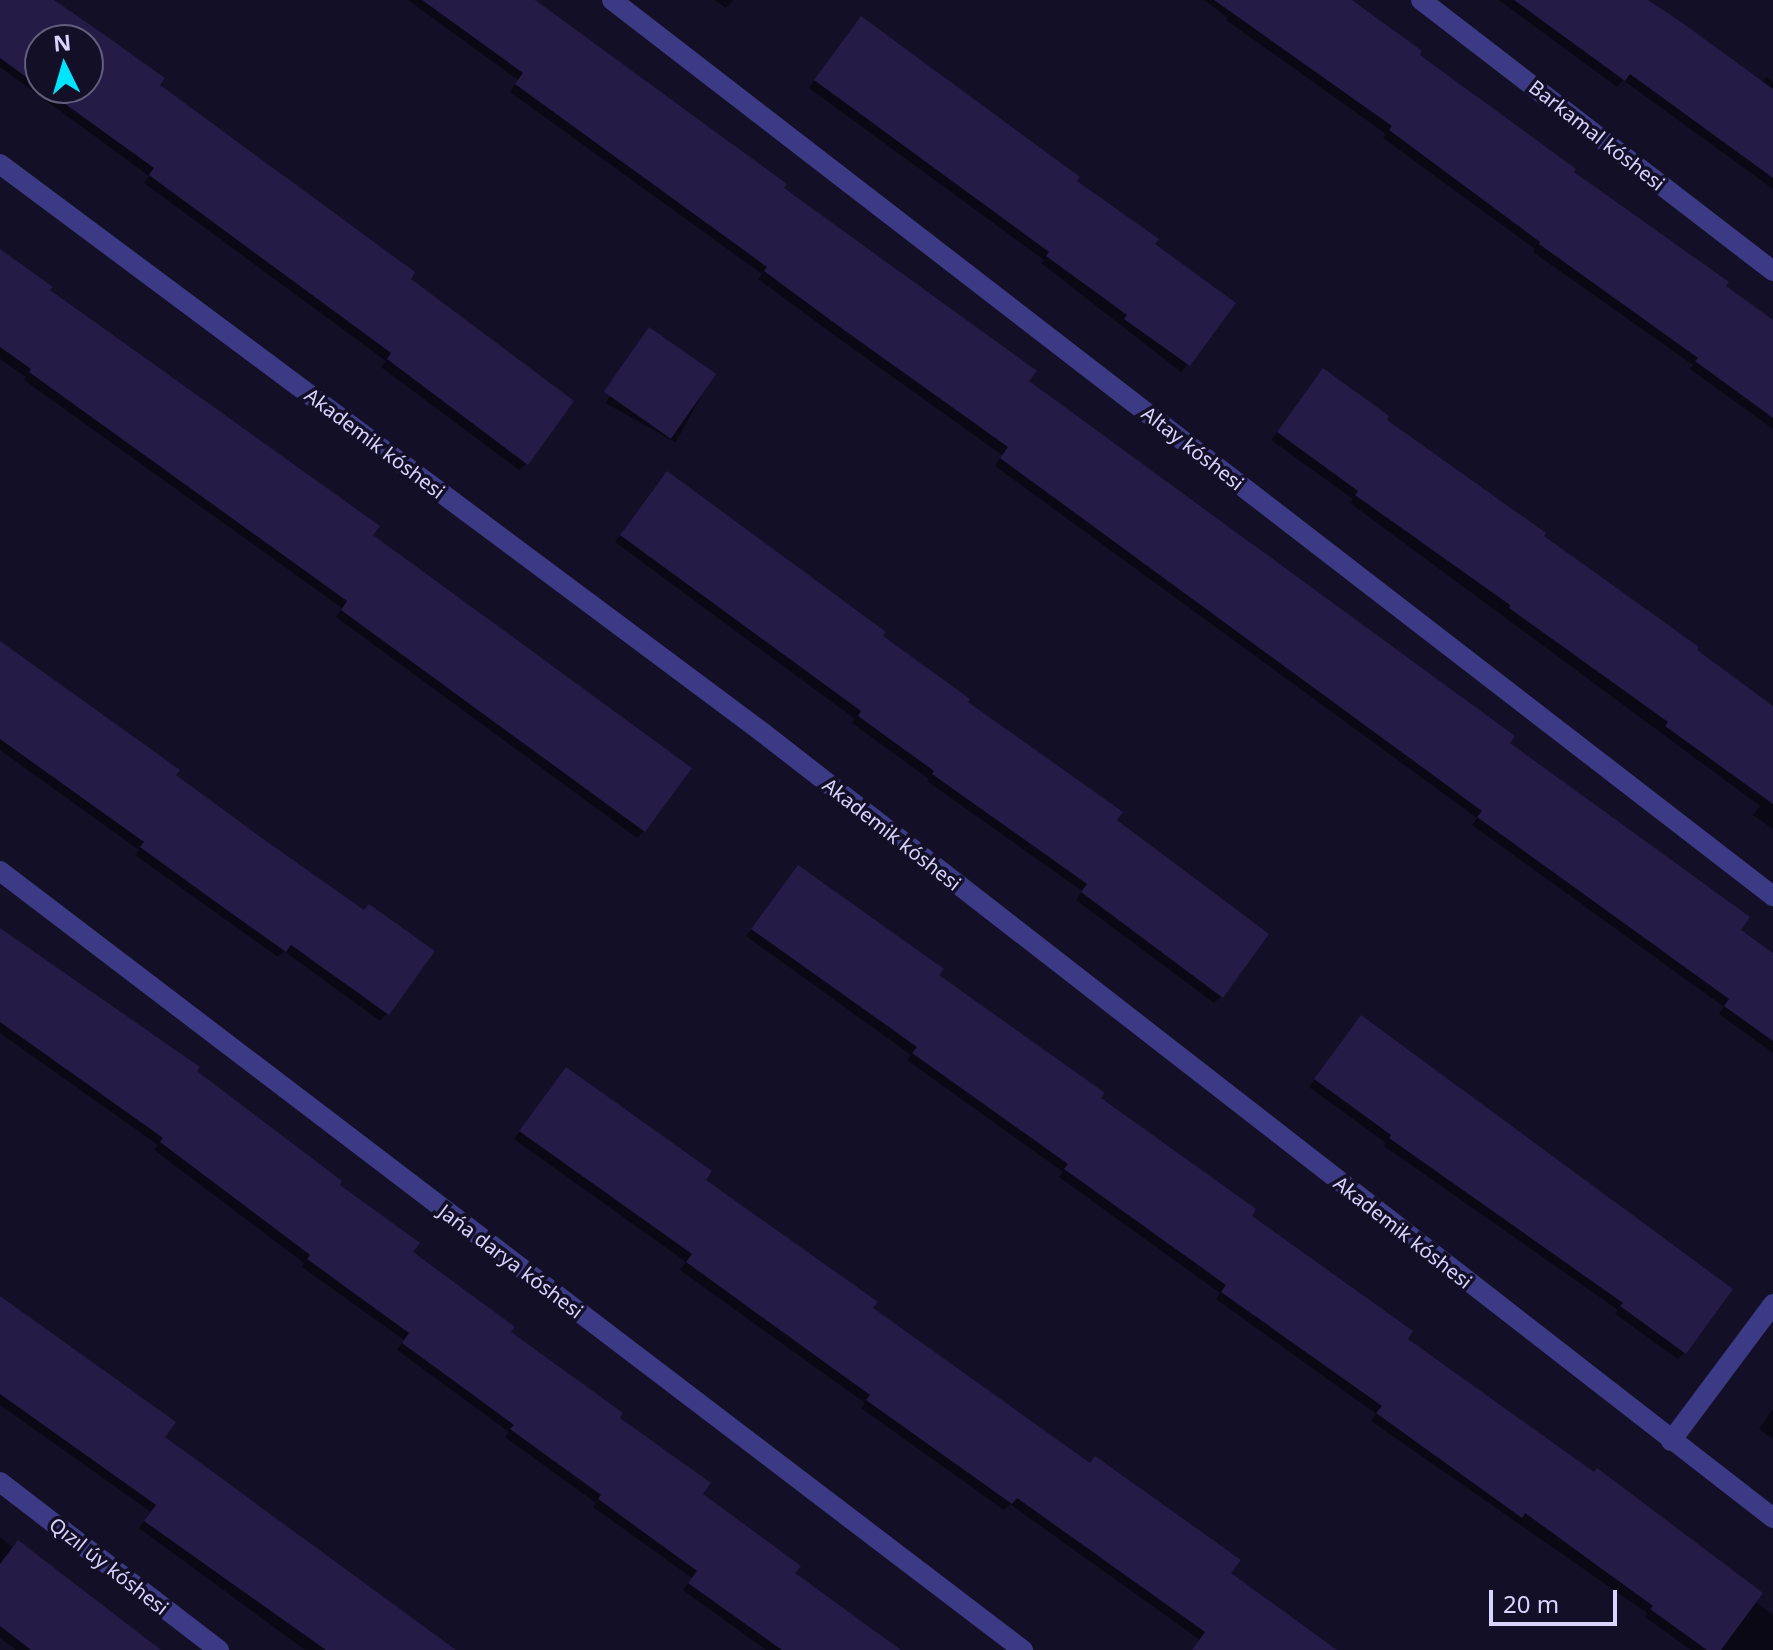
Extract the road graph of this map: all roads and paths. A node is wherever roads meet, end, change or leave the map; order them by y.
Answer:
1 (612, 0) edge
2 (1421, 0) edge
3 (0, 164) edge
4 (1773, 271) edge
5 (0, 871) edge
6 (1773, 896) edge
7 (1773, 1304) edge
8 (1671, 1441) junction
9 (0, 1482) edge
10 (1773, 1518) edge
11 (219, 1650) edge
12 (1023, 1650) edge

1 - 6 street, Altay kóshesi
2 - 4 street, Barkamal kóshesi
3 - 8 street, Akademik kóshesi
5 - 12 street, Jańa darya kóshesi
7 - 8 street
8 - 10 street, Akademik kóshesi
9 - 11 street, Qızıl úy kóshesi

